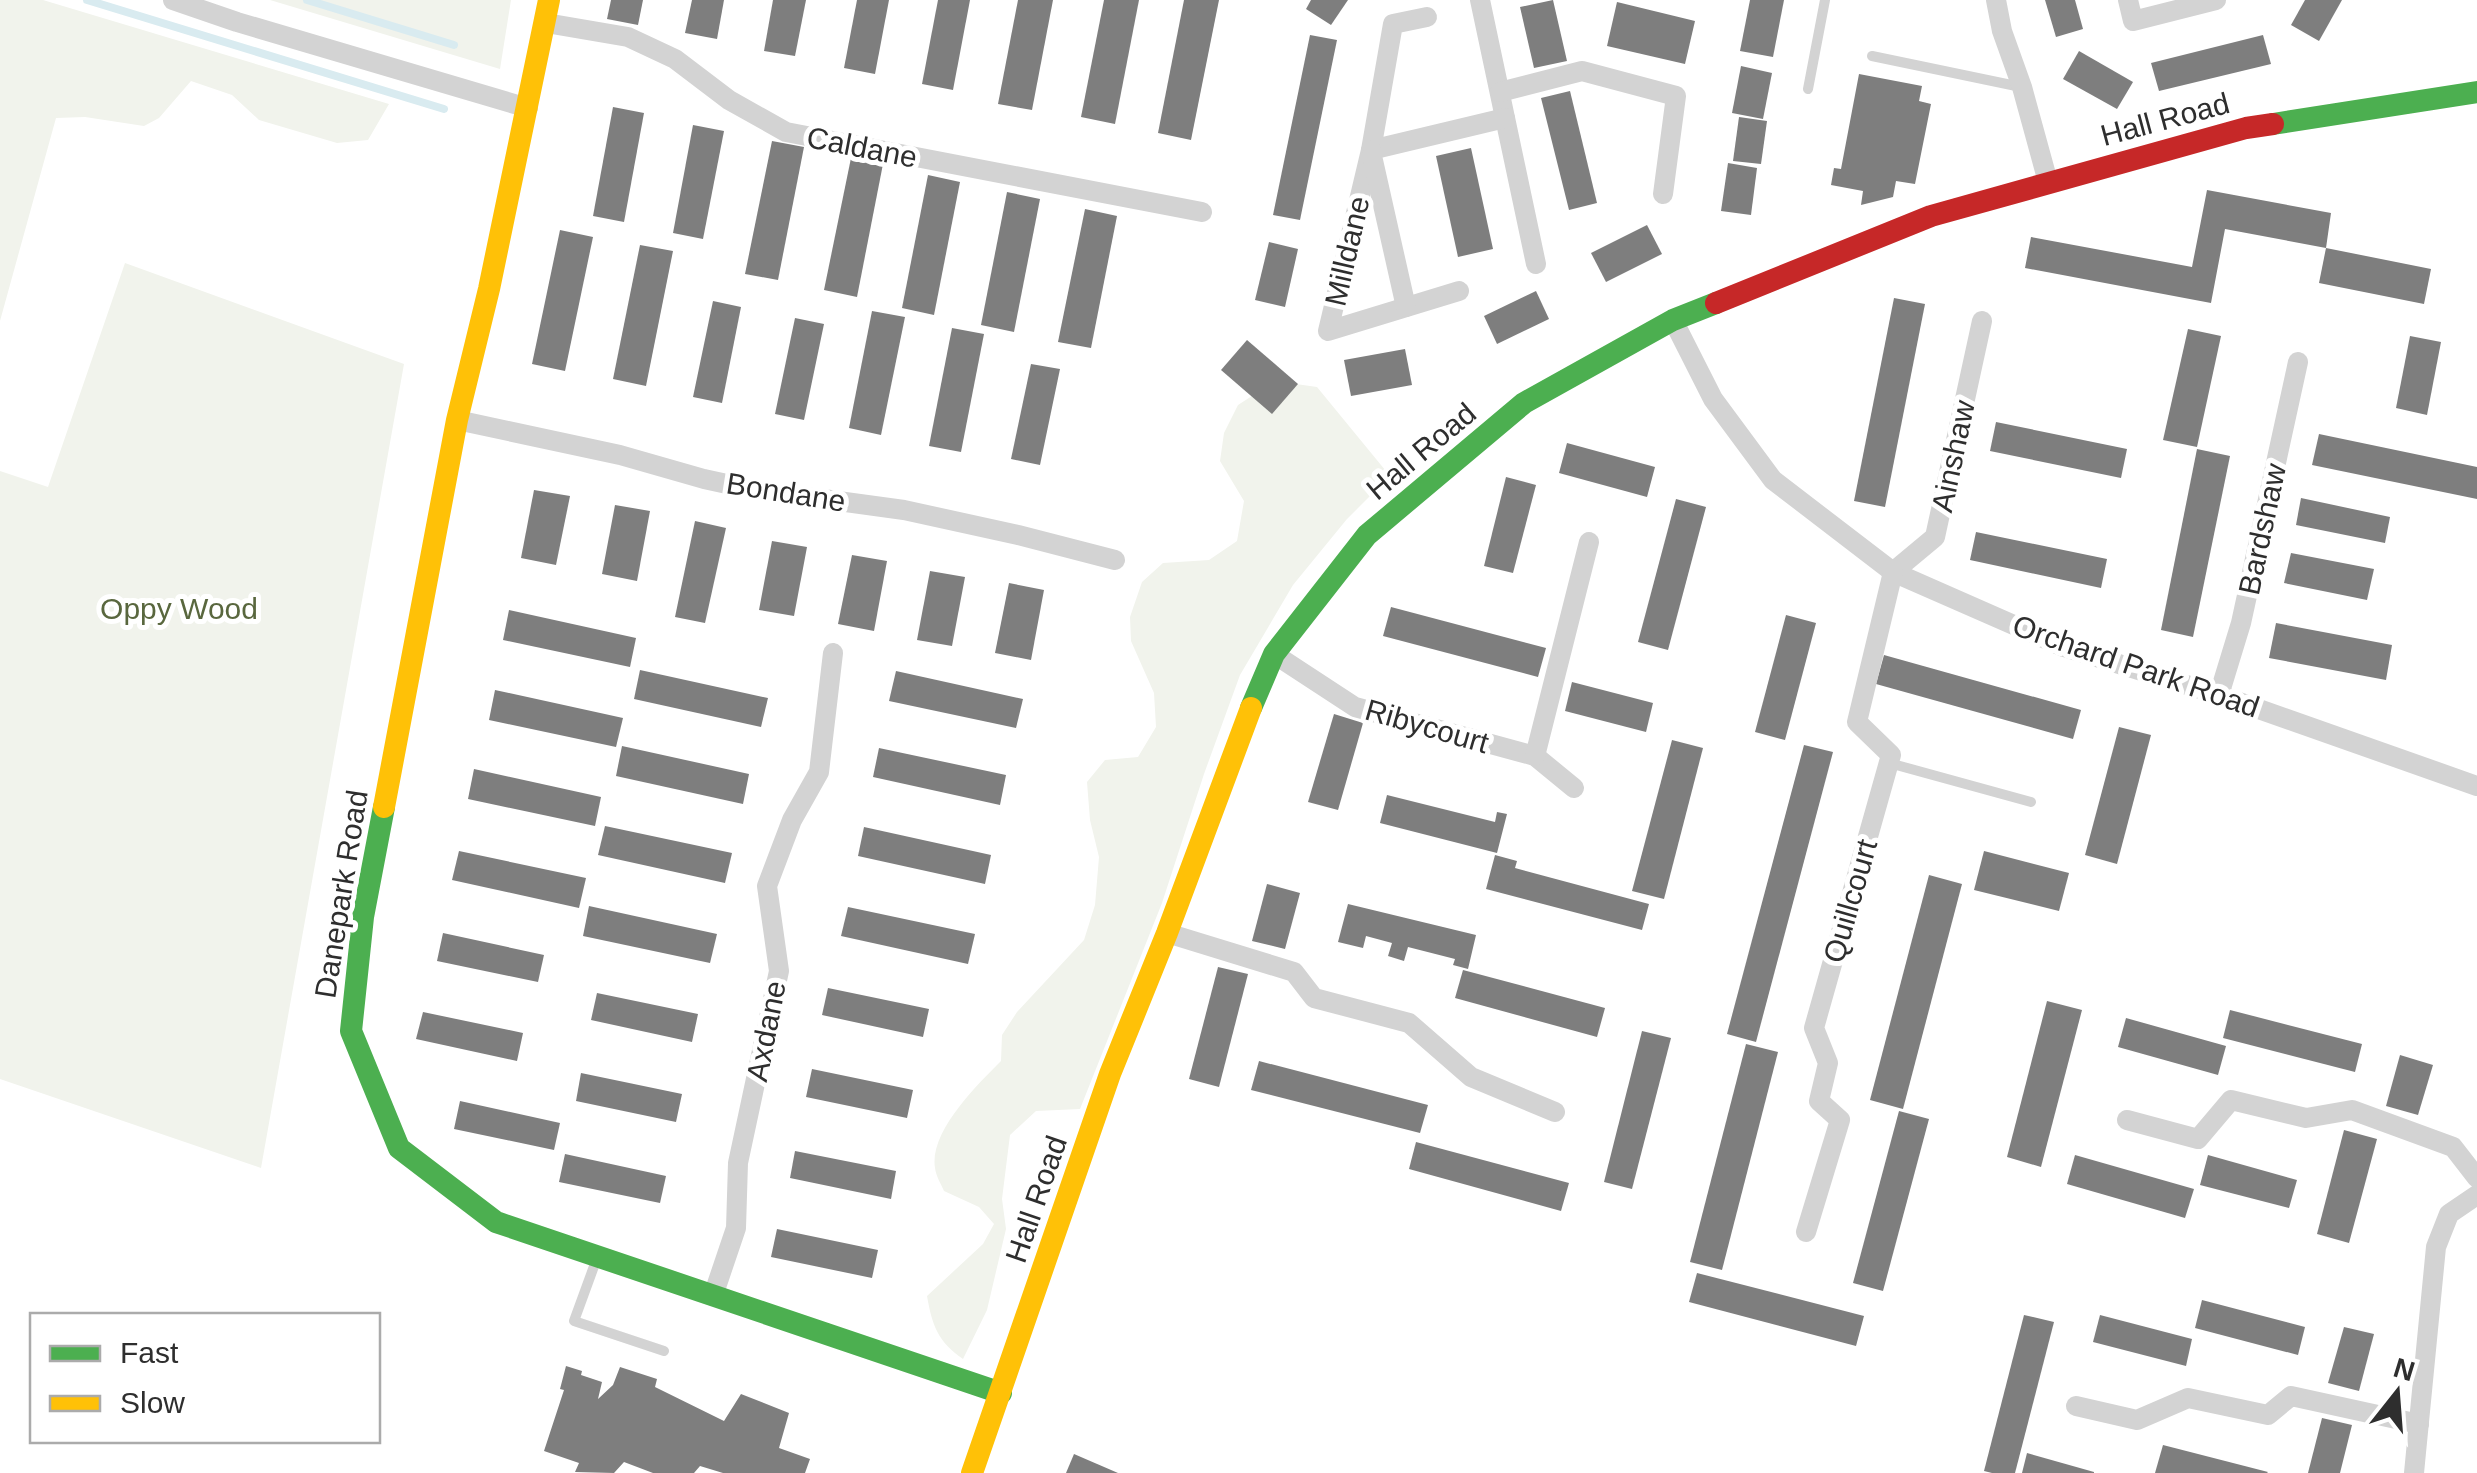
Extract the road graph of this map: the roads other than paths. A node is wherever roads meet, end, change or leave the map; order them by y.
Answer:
1 (173, 0) edge
2 (1480, 0) edge
3 (1825, 0) edge
4 (1996, 0) edge
5 (2128, 0) edge
6 (2216, 0) edge
7 (547, 12) edge
8 (1427, 17) dead end
9 (1872, 56) dead end
10 (2022, 87) junction
11 (1808, 89) dead end
12 (1500, 92) junction
13 (2477, 92) edge
14 (528, 108) junction
15 (1506, 118) junction
16 (1370, 150) junction
17 (2048, 182) junction
18 (1663, 194) dead end
19 (1202, 212) dead end
20 (1536, 264) dead end
21 (1459, 291) dead end
22 (1406, 307) junction
23 (1673, 320) junction
24 (1982, 321) dead end
25 (2298, 362) dead end
26 (457, 420) junction
27 (1589, 542) dead end
28 (1115, 560) dead end
29 (1893, 572) junction
30 (833, 653) dead end
31 (1274, 654) junction
32 (2219, 695) junction
33 (1535, 756) junction
34 (1889, 763) junction
35 (2477, 786) edge
36 (1574, 788) dead end
37 (2031, 802) dead end
38 (1167, 933) junction
39 (1555, 1112) dead end
40 (2128, 1120) dead end
41 (2477, 1178) edge
42 (2477, 1195) edge
43 (1806, 1232) dead end
44 (597, 1257) junction
45 (713, 1296) junction
46 (664, 1351) dead end
47 (1002, 1393) junction
48 (2076, 1406) dead end
49 (2418, 1424) junction
50 (972, 1473) edge
51 (2414, 1473) edge

1 - 14 street
2 - 12 street
3 - 11 lane
4 - 10 street
5 - 6 street
7 - 14 street, Danepark Road
7 - 19 street, Caldane
8 - 16 street, Milldane
9 - 10 lane
10 - 17 street
12 - 15 street
12 - 18 street
13 - 17 street, Hall Road
14 - 26 street, Danepark Road
15 - 16 street
15 - 20 street
16 - 22 street, Milldane
16 - 22 street, Milldane
17 - 23 street, Hall Road
21 - 22 street, Milldane
23 - 29 street, Orchard Park Road
23 - 31 street, Hall Road
24 - 29 street, Ainshaw
25 - 32 street, Bardshaw
26 - 28 street, Bondane
26 - 44 street, Danepark Road
27 - 33 street
29 - 32 street, Orchard Park Road
29 - 34 street
30 - 45 street, Axdane
31 - 33 street, Ribycourt
31 - 38 street, Hall Road
32 - 35 street, Orchard Park Road
33 - 36 street, Ribycourt
34 - 37 lane
34 - 43 street, Quillcourt
38 - 39 street
38 - 47 street, Hall Road
40 - 41 street
42 - 49 street
44 - 45 street, Danepark Road
44 - 46 lane
45 - 47 street, Danepark Road
47 - 50 street, Hall Road
48 - 49 street
49 - 51 street

